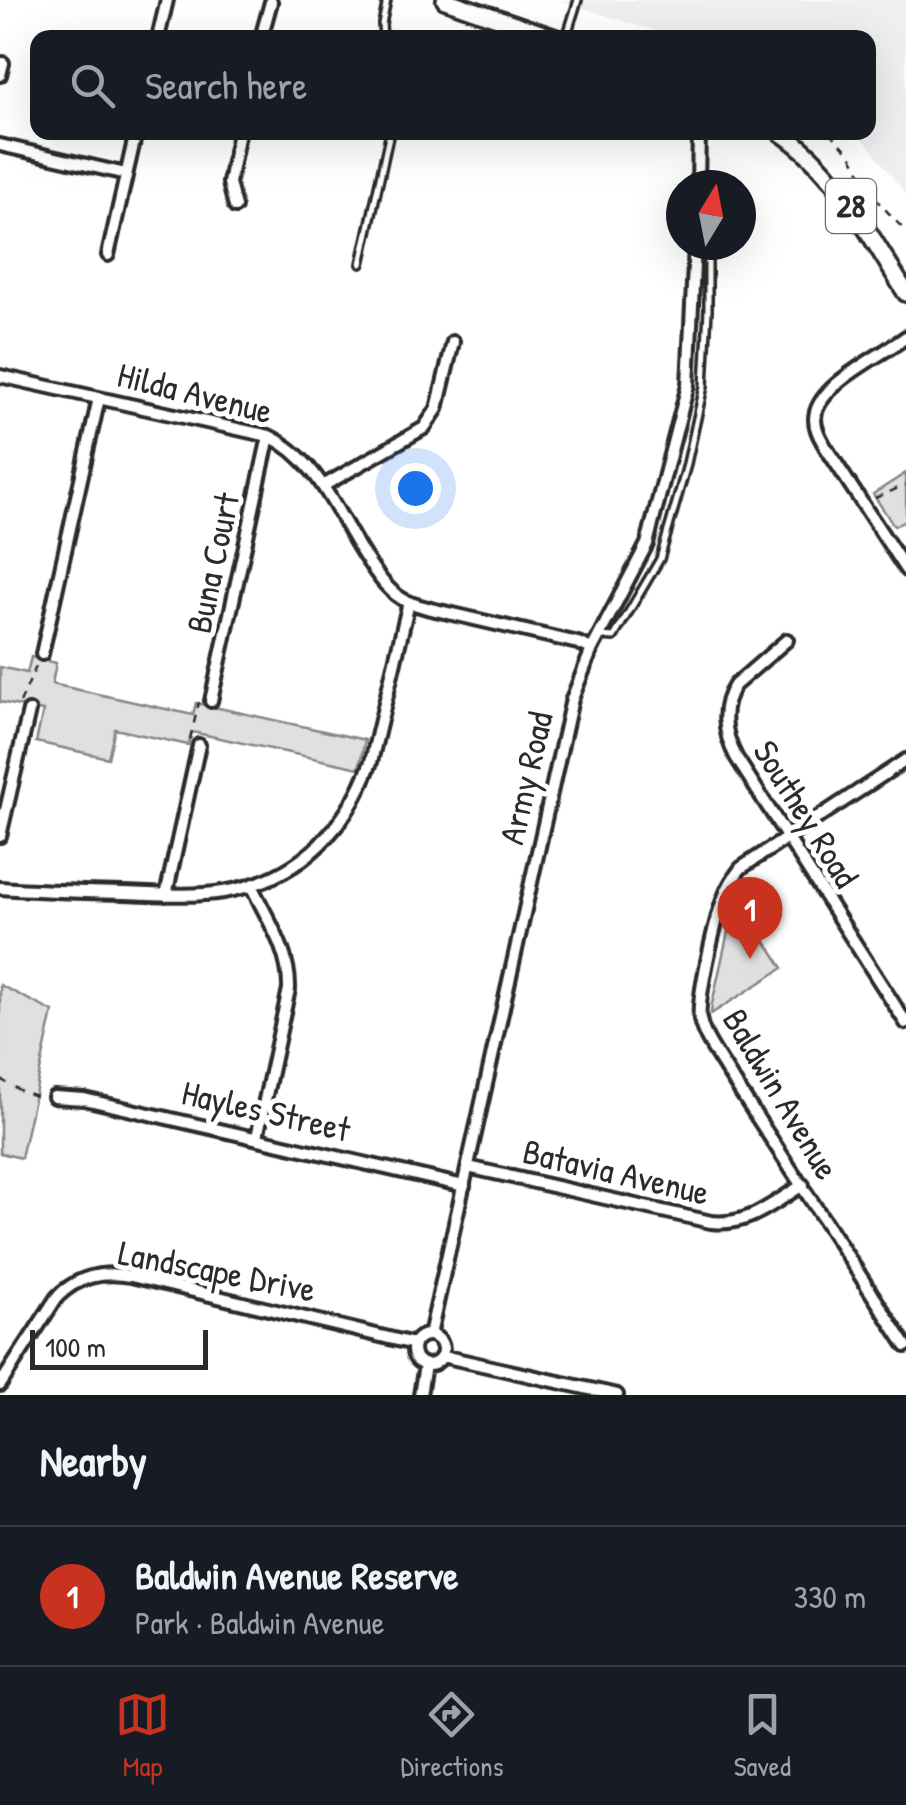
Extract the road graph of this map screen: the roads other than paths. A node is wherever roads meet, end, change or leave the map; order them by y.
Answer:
1 (167, 0) edge
2 (388, 0) edge
3 (445, 0) edge
4 (578, 0) edge
5 (271, 1) edge
6 (160, 30) edge
7 (264, 30) edge
8 (383, 30) edge
9 (532, 30) edge
10 (569, 30) edge
11 (134, 140) edge
12 (237, 140) edge
13 (388, 140) edge
14 (699, 140) edge
15 (792, 140) edge
16 (0, 146) edge
17 (698, 170) edge
18 (126, 174) junction
19 (236, 207) dead end
20 (108, 256) dead end
21 (694, 260) edge
22 (708, 260) edge
23 (361, 264) dead end
24 (906, 292) edge
25 (906, 338) edge
26 (454, 342) dead end
27 (0, 376) edge
28 (99, 398) junction
29 (268, 436) junction
30 (323, 486) junction
31 (906, 570) edge
32 (408, 602) junction
33 (599, 636) junction
34 (786, 640) dead end
35 (592, 649) junction
36 (42, 654) road end
37 (205, 702) road end
38 (24, 708) road end
39 (194, 745) road end
40 (906, 760) edge
41 (0, 836) edge
42 (787, 837) junction
43 (250, 886) junction
44 (0, 888) edge
45 (166, 895) junction
46 (906, 1023) edge
47 (54, 1097) dead end
48 (256, 1137) junction
49 (468, 1167) junction
50 (464, 1186) junction
51 (802, 1186) junction
52 (430, 1335) junction
53 (414, 1344) junction
54 (906, 1346) edge
55 (442, 1356) junction
56 (425, 1366) junction
57 (0, 1384) edge
58 (420, 1395) edge
59 (617, 1395) edge

1 - 6 street
2 - 8 lane
3 - 9 main road
4 - 10 lane
5 - 7 street
11 - 18 street
12 - 19 street
13 - 23 lane
14 - 17 street
15 - 24 main road, 28
16 - 18 street
18 - 20 street
21 - 33 street, Army Road
22 - 33 lane
25 - 31 street
26 - 30 street
27 - 28 street, Hilda Avenue
28 - 29 street, Hilda Avenue
28 - 36 street
29 - 30 street, Hilda Avenue
29 - 37 street, Buna Court
30 - 32 street, Hilda Avenue
32 - 35 street
32 - 43 street
33 - 35 street, Army Road
34 - 42 street, Southey Road
35 - 49 street, Army Road
38 - 41 street
39 - 45 street
40 - 42 street, Baldwin Avenue
42 - 46 street, Southey Road
42 - 51 street, Baldwin Avenue
43 - 45 street
43 - 48 street
44 - 45 street
47 - 48 street, Hayles Street
48 - 50 street, Hayles Street
49 - 50 street, Army Road
49 - 51 street, Batavia Avenue
50 - 52 street, Army Road
51 - 54 street, Baldwin Avenue
52 - 53 street
52 - 55 street
53 - 56 street
53 - 57 street, Landscape Drive
55 - 56 street
55 - 59 street
56 - 58 street

